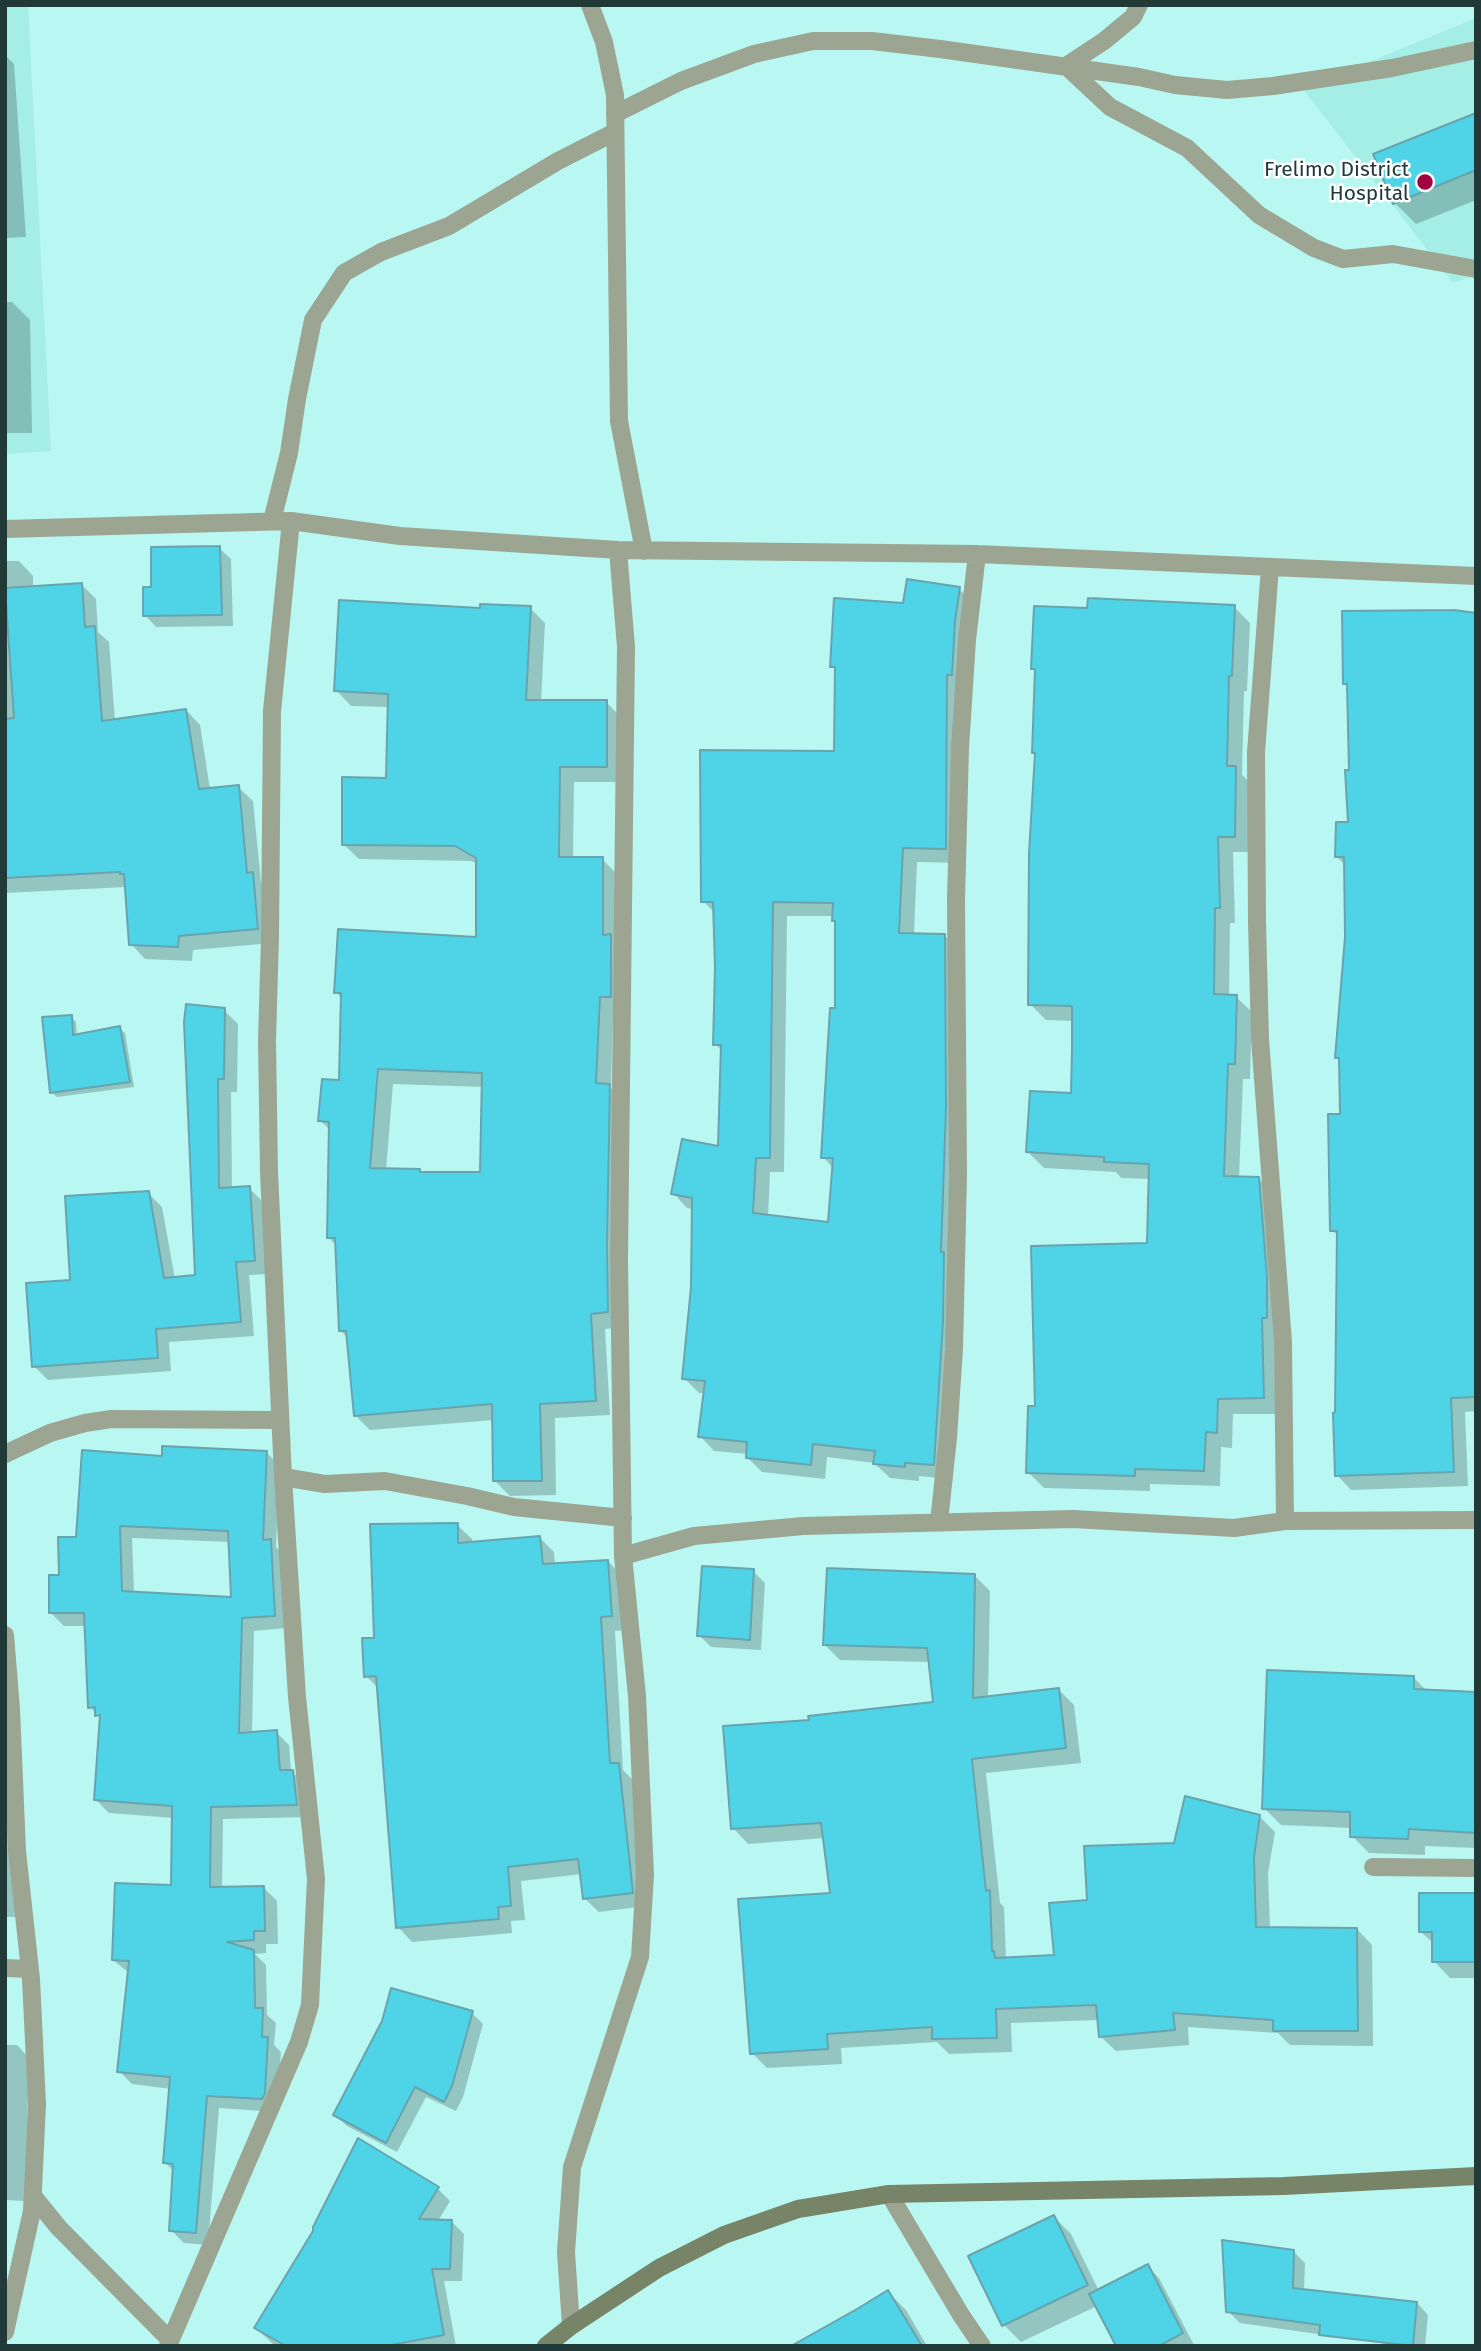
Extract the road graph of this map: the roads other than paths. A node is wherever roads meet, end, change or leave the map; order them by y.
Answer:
1 (590, 5) edge
2 (1139, 5) edge
3 (1476, 50) edge
4 (1066, 66) junction
5 (615, 123) junction
6 (1476, 269) edge
7 (272, 521) junction
8 (291, 521) junction
9 (5, 530) edge
10 (618, 550) junction
11 (644, 551) junction
12 (977, 554) junction
13 (1270, 567) junction
14 (1476, 576) edge
15 (280, 1420) junction
16 (5, 1454) edge
17 (283, 1477) junction
18 (623, 1518) junction
19 (1476, 1520) edge
20 (1285, 1521) junction
21 (939, 1522) junction
22 (624, 1556) junction
23 (5, 1635) edge
24 (1373, 1867) dead end
25 (1476, 1868) edge
26 (5, 1968) edge
27 (30, 1969) junction
28 (1476, 2176) edge
29 (889, 2194) junction
30 (33, 2196) junction
31 (571, 2326) junction
32 (5, 2332) edge
33 (169, 2343) edge
34 (546, 2346) edge
35 (982, 2346) edge

1 - 5 street
2 - 4 street
3 - 4 street
4 - 5 street
4 - 6 street
5 - 7 street
5 - 11 street
7 - 8 street
7 - 9 street
8 - 10 street
8 - 15 street
10 - 11 street
10 - 18 street
11 - 12 street
12 - 13 street
12 - 21 street
13 - 14 street
13 - 20 street
15 - 16 street
15 - 17 street
17 - 18 street
17 - 33 street
18 - 22 street
19 - 20 street
20 - 21 street
21 - 22 street
22 - 31 street
23 - 27 street
24 - 25 street
26 - 27 street
27 - 30 street
28 - 29 street
29 - 31 street
29 - 35 street
30 - 32 street
30 - 33 street
31 - 34 street

